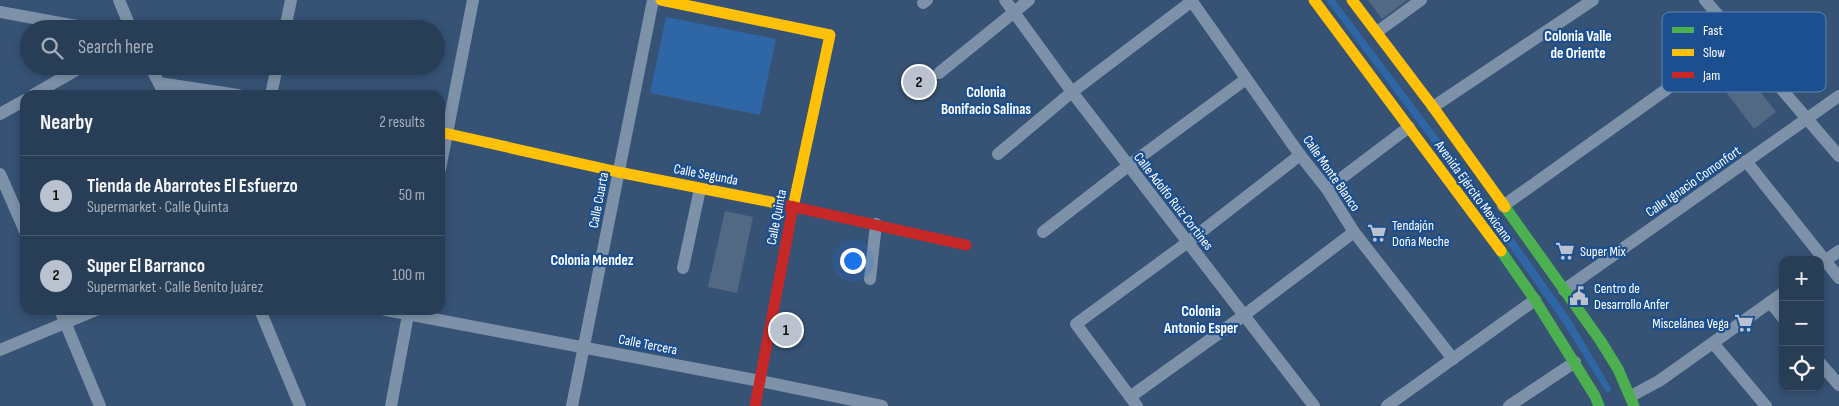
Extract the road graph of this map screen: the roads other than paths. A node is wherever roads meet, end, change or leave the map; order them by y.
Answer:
1 (119, 0) edge
2 (291, 0) edge
3 (473, 0) edge
4 (653, 0) edge
5 (661, 0) edge
6 (1005, 0) edge
7 (1029, 0) edge
8 (1314, 0) edge
9 (1352, 0) edge
10 (1421, 0) edge
11 (1593, 0) edge
12 (1705, 0) edge
13 (1192, 1) edge
14 (0, 12) edge
15 (1014, 12) junction
16 (1715, 12) edge
17 (44, 20) edge
18 (127, 20) edge
19 (287, 20) edge
20 (1377, 32) junction
21 (940, 73) dead end
22 (67, 75) edge
23 (155, 75) edge
24 (275, 75) edge
25 (1246, 78) junction
26 (159, 83) junction
27 (42, 90) edge
28 (162, 90) edge
29 (205, 90) edge
30 (272, 90) edge
31 (1072, 92) junction
32 (1664, 92) edge
33 (1782, 92) edge
34 (1839, 96) edge
35 (20, 103) edge
36 (1433, 107) junction
37 (0, 114) edge
38 (1806, 119) junction
39 (445, 127) edge
40 (1409, 127) junction
41 (445, 132) edge
42 (998, 154) dead end
43 (1300, 155) junction
44 (1839, 156) edge
45 (1746, 161) junction
46 (1128, 166) junction
47 (618, 172) junction
48 (0, 174) edge
49 (700, 189) junction
50 (1327, 189) junction
51 (793, 206) junction
52 (1503, 206) junction
53 (20, 220) edge
54 (876, 224) junction
55 (1043, 232) dead end
56 (1354, 232) junction
57 (1188, 242) junction
58 (966, 245) dead end
59 (1839, 251) edge
60 (1817, 256) edge
61 (1824, 261) edge
62 (1824, 264) edge
63 (683, 268) dead end
64 (870, 278) dead end
65 (1839, 278) edge
66 (1564, 290) junction
67 (1779, 296) edge
68 (1535, 300) junction
69 (1770, 302) junction
70 (1779, 313) edge
71 (62, 315) edge
72 (84, 315) edge
73 (262, 315) edge
74 (408, 315) edge
75 (424, 315) edge
76 (1243, 316) junction
77 (66, 323) junction
78 (1712, 343) junction
79 (584, 347) junction
80 (0, 350) edge
81 (1453, 359) junction
82 (1575, 362) junction
83 (1824, 368) edge
84 (760, 381) junction
85 (1839, 385) edge
86 (1134, 401) edge
87 (1632, 401) edge
88 (100, 406) edge
89 (300, 406) edge
90 (391, 406) edge
91 (572, 406) edge
92 (755, 406) edge
93 (882, 406) edge
94 (1314, 406) edge
95 (1387, 406) edge
96 (1509, 406) edge
97 (1599, 406) edge
98 (1766, 406) edge

1 - 18 street
2 - 19 street
3 - 39 street
4 - 47 street, Calle Cuarta
5 - 51 street, Calle Quinta
6 - 15 street, Calle Adolfo Ruiz Cortines
7 - 15 street
8 - 40 street, Avenida Ejército Mexicano
9 - 20 street, Avenida Ejército Mexicano
10 - 20 street
11 - 36 street
12 - 16 street
13 - 25 street, Calle Monte Blanco
13 - 31 street
14 - 17 street
15 - 21 street
15 - 31 street, Calle Adolfo Ruiz Cortines
20 - 36 street, Avenida Ejército Mexicano
22 - 27 street
23 - 26 street
24 - 30 street
25 - 43 street, Calle Monte Blanco
25 - 46 street
26 - 28 street
26 - 29 street
31 - 42 street
31 - 46 street, Calle Adolfo Ruiz Cortines
32 - 52 street
33 - 38 street
34 - 38 street, Calle Ignacio Comonfort
35 - 37 street
36 - 52 street, Avenida Ejército Mexicano
38 - 44 street
38 - 45 street, Calle Ignacio Comonfort
40 - 50 street
40 - 68 street, Avenida Ejército Mexicano
41 - 47 street, Calle Segunda
43 - 50 street, Calle Monte Blanco
43 - 57 street
45 - 60 street
45 - 66 street, Calle Ignacio Comonfort
46 - 55 street
46 - 57 street, Calle Adolfo Ruiz Cortines
47 - 49 street, Calle Segunda
47 - 79 street, Calle Cuarta
48 - 53 street
49 - 51 street, Calle Segunda
49 - 63 street
50 - 56 street, Calle Monte Blanco
51 - 54 street, Calle Segunda
51 - 84 street, Calle Quinta
52 - 66 street, Avenida Ejército Mexicano
54 - 58 street, Calle Segunda
54 - 64 street
56 - 76 street
56 - 81 street, Calle Monte Blanco
57 - 76 street, Calle Adolfo Ruiz Cortines
57 - 86 street
59 - 61 street
62 - 65 street
66 - 87 street, Avenida Ejército Mexicano
67 - 69 street
68 - 81 street
68 - 82 street, Avenida Ejército Mexicano
69 - 70 street
69 - 78 street
71 - 77 street
72 - 77 street
73 - 89 street
74 - 90 street
75 - 79 street, Calle Tercera
76 - 86 street
76 - 94 street, Calle Adolfo Ruiz Cortines
77 - 80 street
77 - 88 street
78 - 87 street
78 - 98 street
79 - 84 street, Calle Tercera
79 - 91 street, Calle Cuarta
81 - 95 street
82 - 96 street
82 - 97 street, Avenida Ejército Mexicano
83 - 85 street
84 - 92 street, Calle Quinta
84 - 93 street, Calle Tercera

